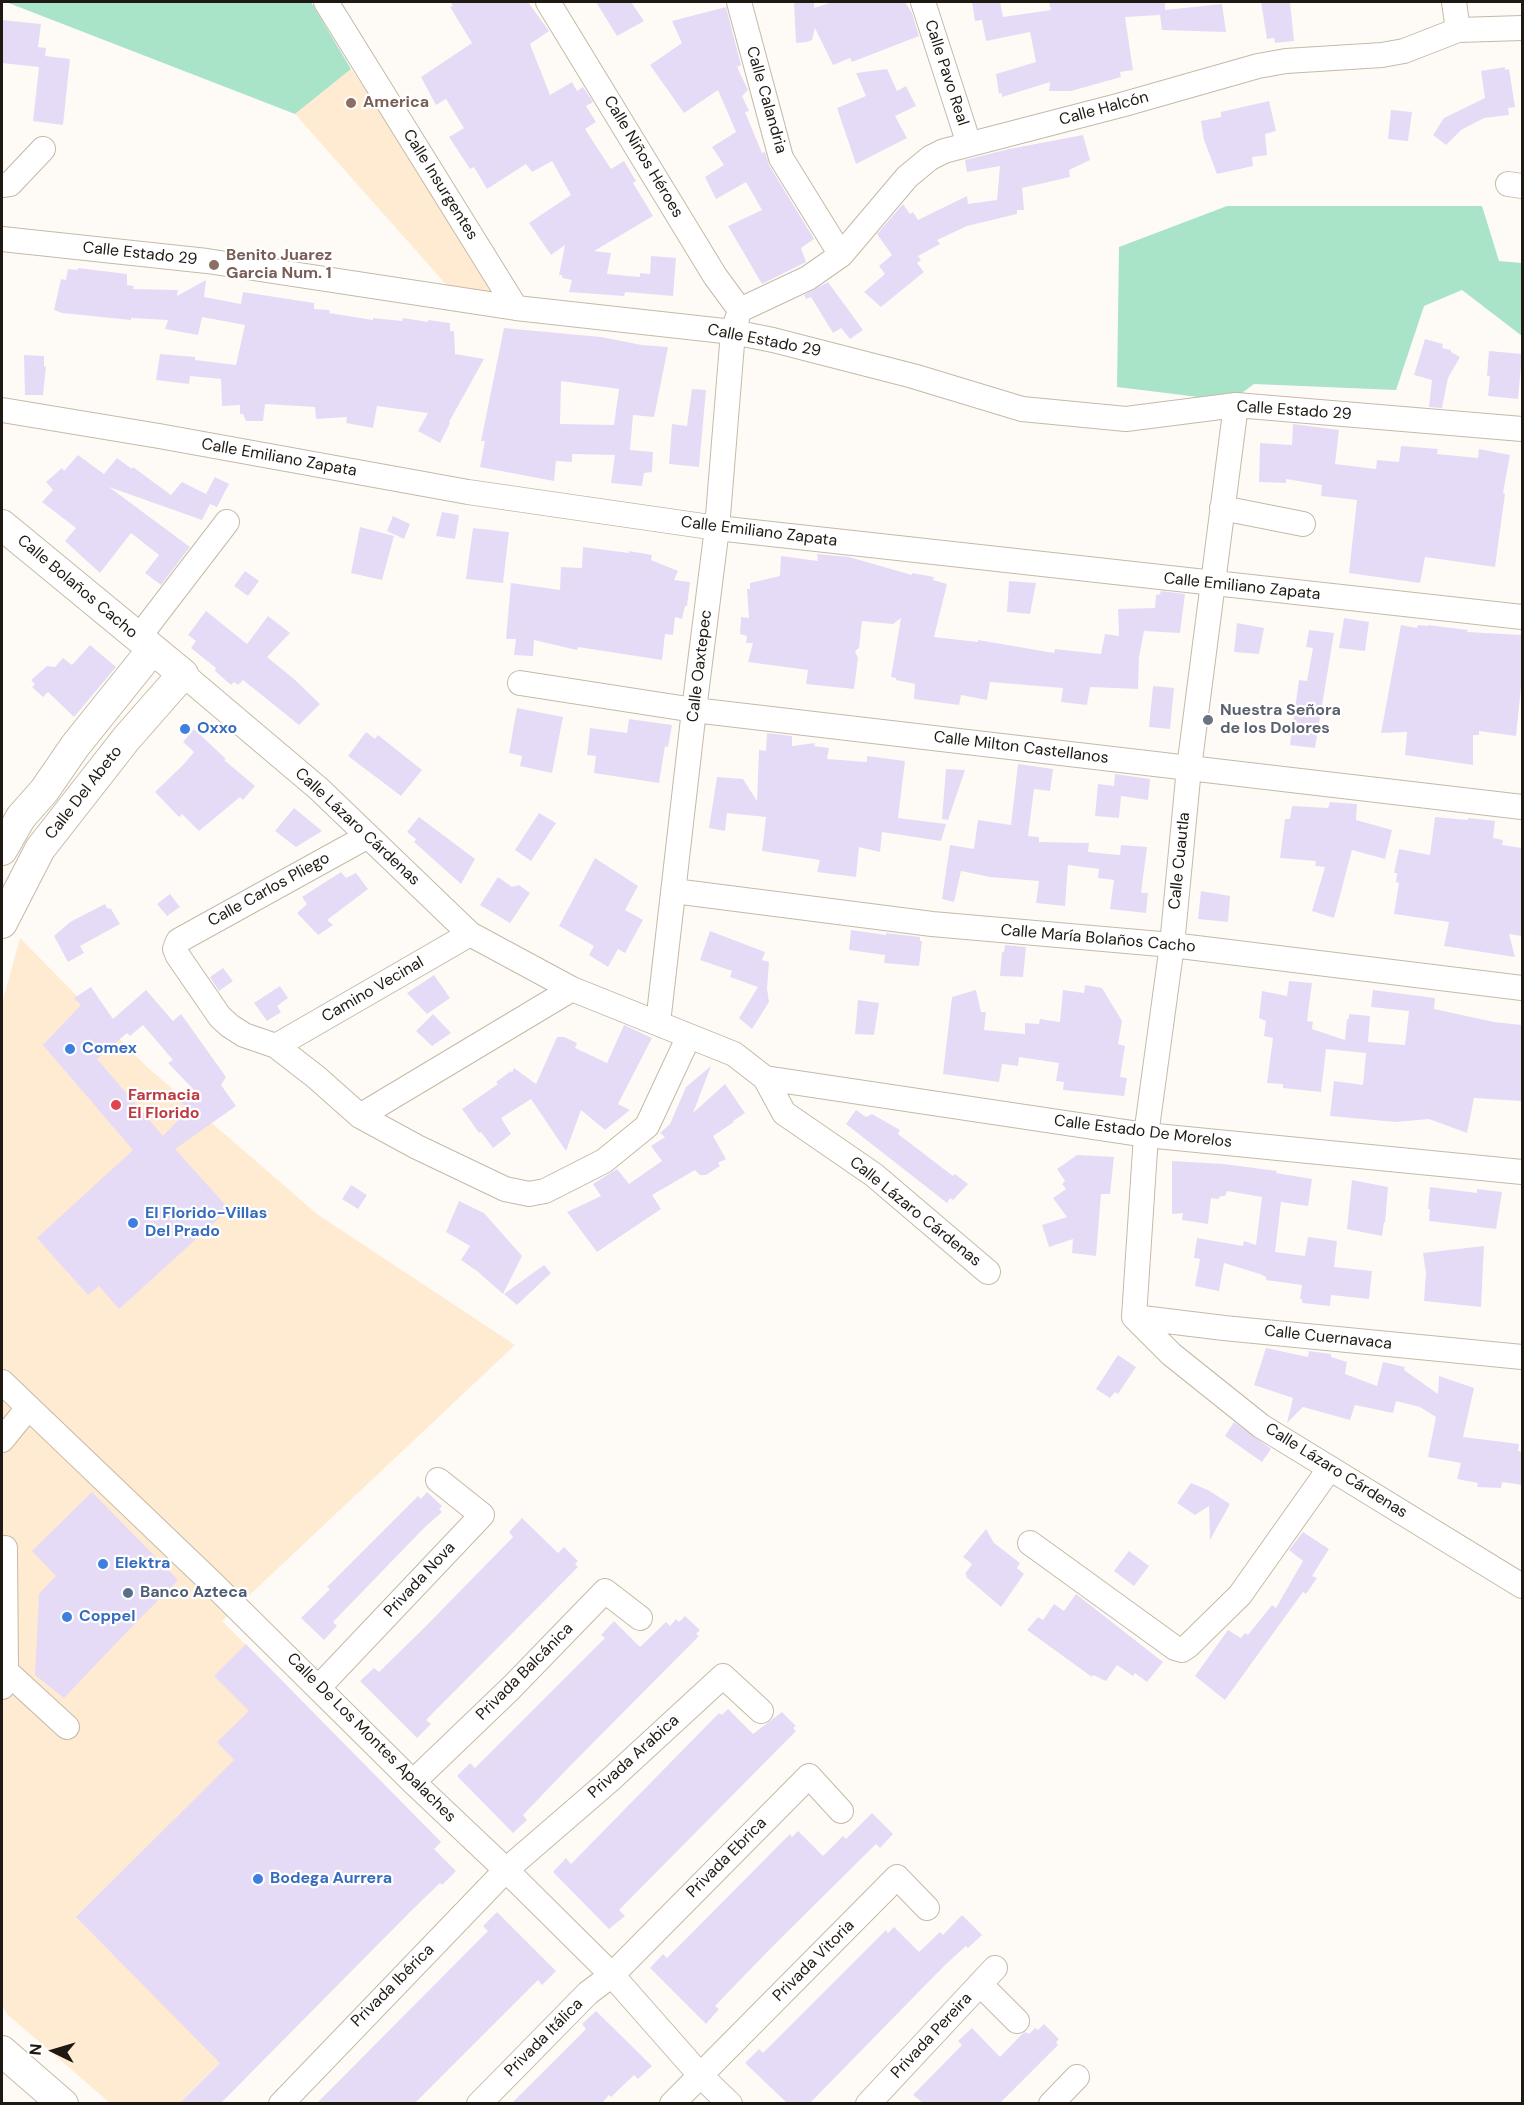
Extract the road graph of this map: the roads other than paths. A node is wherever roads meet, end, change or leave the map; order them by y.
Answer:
1 (326, 2) edge
2 (549, 2) edge
3 (739, 2) edge
4 (922, 2) edge
5 (1454, 2) edge
6 (1522, 28) edge
7 (1458, 30) junction
8 (969, 144) junction
9 (43, 149) dead end
10 (2, 184) edge
11 (2, 239) edge
12 (840, 255) junction
13 (516, 308) junction
14 (737, 321) junction
15 (1236, 405) junction
16 (2, 410) edge
17 (1522, 429) edge
18 (1222, 508) junction
19 (227, 522) dead end
20 (1304, 524) dead end
21 (2, 525) edge
22 (717, 528) junction
23 (1212, 584) junction
24 (1522, 617) edge
25 (145, 644) junction
26 (183, 674) junction
27 (520, 683) dead end
28 (694, 710) junction
29 (1190, 768) junction
30 (44, 791) junction
31 (1522, 807) edge
32 (71, 808) junction
33 (368, 836) junction
34 (2, 850) edge
35 (674, 891) junction
36 (2, 923) edge
37 (470, 934) junction
38 (1172, 945) junction
39 (1522, 988) edge
40 (572, 989) junction
41 (658, 1023) junction
42 (689, 1036) junction
43 (276, 1046) junction
44 (765, 1078) junction
45 (360, 1116) junction
46 (1146, 1135) junction
47 (1522, 1172) edge
48 (988, 1272) dead end
49 (1134, 1317) junction
50 (1522, 1357) edge
51 (2, 1382) edge
52 (28, 1408) junction
53 (2, 1440) edge
54 (1330, 1468) junction
55 (438, 1480) dead end
56 (1030, 1543) dead end
57 (5, 1548) dead end
58 (1522, 1586) edge
59 (640, 1618) dead end
60 (4, 1679) edge
61 (319, 1687) junction
62 (760, 1711) dead end
63 (67, 1727) dead end
64 (413, 1782) junction
65 (841, 1811) dead end
66 (506, 1870) junction
67 (927, 1908) dead end
68 (612, 1975) junction
69 (1017, 2021) dead end
70 (2, 2050) edge
71 (701, 2076) junction
72 (1077, 2077) dead end
73 (63, 2103) edge
74 (281, 2103) edge
75 (479, 2103) edge
76 (672, 2103) edge
77 (730, 2103) edge
78 (868, 2103) edge
79 (1051, 2103) edge

1 - 13 street, Calle Insurgentes
2 - 14 street, Calle Niños Héroes
3 - 12 street, Calle Calandria
4 - 8 street, Calle Pavo Real
5 - 7 street
6 - 7 street, Calle Halcón
7 - 8 street, Calle Halcón
8 - 12 street, Calle Halcón
9 - 10 street
11 - 13 street, Calle Estado 29
12 - 14 street, Calle Halcón
13 - 14 street, Calle Estado 29
14 - 15 street, Calle Estado 29
14 - 22 street, Calle Oaxtepec
15 - 17 street, Calle Estado 29
15 - 18 street, Calle Cuautla
16 - 22 street, Calle Emiliano Zapata
18 - 20 street
18 - 23 street, Calle Cuautla
19 - 25 street
21 - 25 main road, Calle Bolaños Cacho
22 - 23 street, Calle Emiliano Zapata
22 - 28 street, Calle Oaxtepec
23 - 24 street, Calle Emiliano Zapata
23 - 29 street, Calle Cuautla
25 - 26 main road, Calle Lázaro Cárdenas
25 - 30 main road, Calle Del Abeto
26 - 32 main road, Calle Del Abeto
26 - 33 street, Calle Lázaro Cárdenas
27 - 28 street, Calle Milton Castellanos
28 - 29 street, Calle Milton Castellanos
28 - 35 street, Calle Oaxtepec
29 - 31 street, Calle Milton Castellanos
29 - 38 street, Calle Cuautla
30 - 32 main road
30 - 34 main road, Calle Del Abeto
32 - 36 main road, Calle Del Abeto
33 - 37 street, Calle Lázaro Cárdenas
33 - 43 street, Calle Carlos Pliego
35 - 38 street, Calle María Bolaños Cacho
35 - 41 street, Calle Oaxtepec
37 - 40 street, Calle Lázaro Cárdenas
37 - 43 street, Camino Vecinal
38 - 39 street, Calle María Bolaños Cacho
38 - 46 street, Calle Cuautla
40 - 41 street, Calle Lázaro Cárdenas
40 - 45 street
41 - 42 street, Calle Lázaro Cárdenas
42 - 44 street, Calle Lázaro Cárdenas
42 - 45 street
43 - 45 street
44 - 46 street, Calle Estado De Morelos
44 - 48 street, Calle Lázaro Cárdenas
46 - 47 street, Calle Estado De Morelos
46 - 49 street, Calle Cuautla
49 - 50 street, Calle Cuernavaca
49 - 54 street, Calle Lázaro Cárdenas
51 - 52 street, Calle De Los Montes Apalaches
52 - 53 street
52 - 61 street, Calle De Los Montes Apalaches
54 - 56 street
54 - 58 street, Calle Lázaro Cárdenas
55 - 61 street, Privada Nova
57 - 60 street
59 - 64 street, Privada Balcánica
60 - 63 street
61 - 64 street, Calle De Los Montes Apalaches
62 - 66 street, Privada Arabica
64 - 66 street, Calle De Los Montes Apalaches
65 - 68 street, Privada Ebrica
66 - 68 street, Calle De Los Montes Apalaches
66 - 74 street, Privada Ibérica
67 - 71 street, Privada Vitoria
68 - 71 street, Calle De Los Montes Apalaches
68 - 75 street, Privada Itálica
69 - 78 street, Privada Pereira
70 - 73 main road
71 - 76 street
71 - 77 street, Calle De Los Montes Apalaches
72 - 79 street

